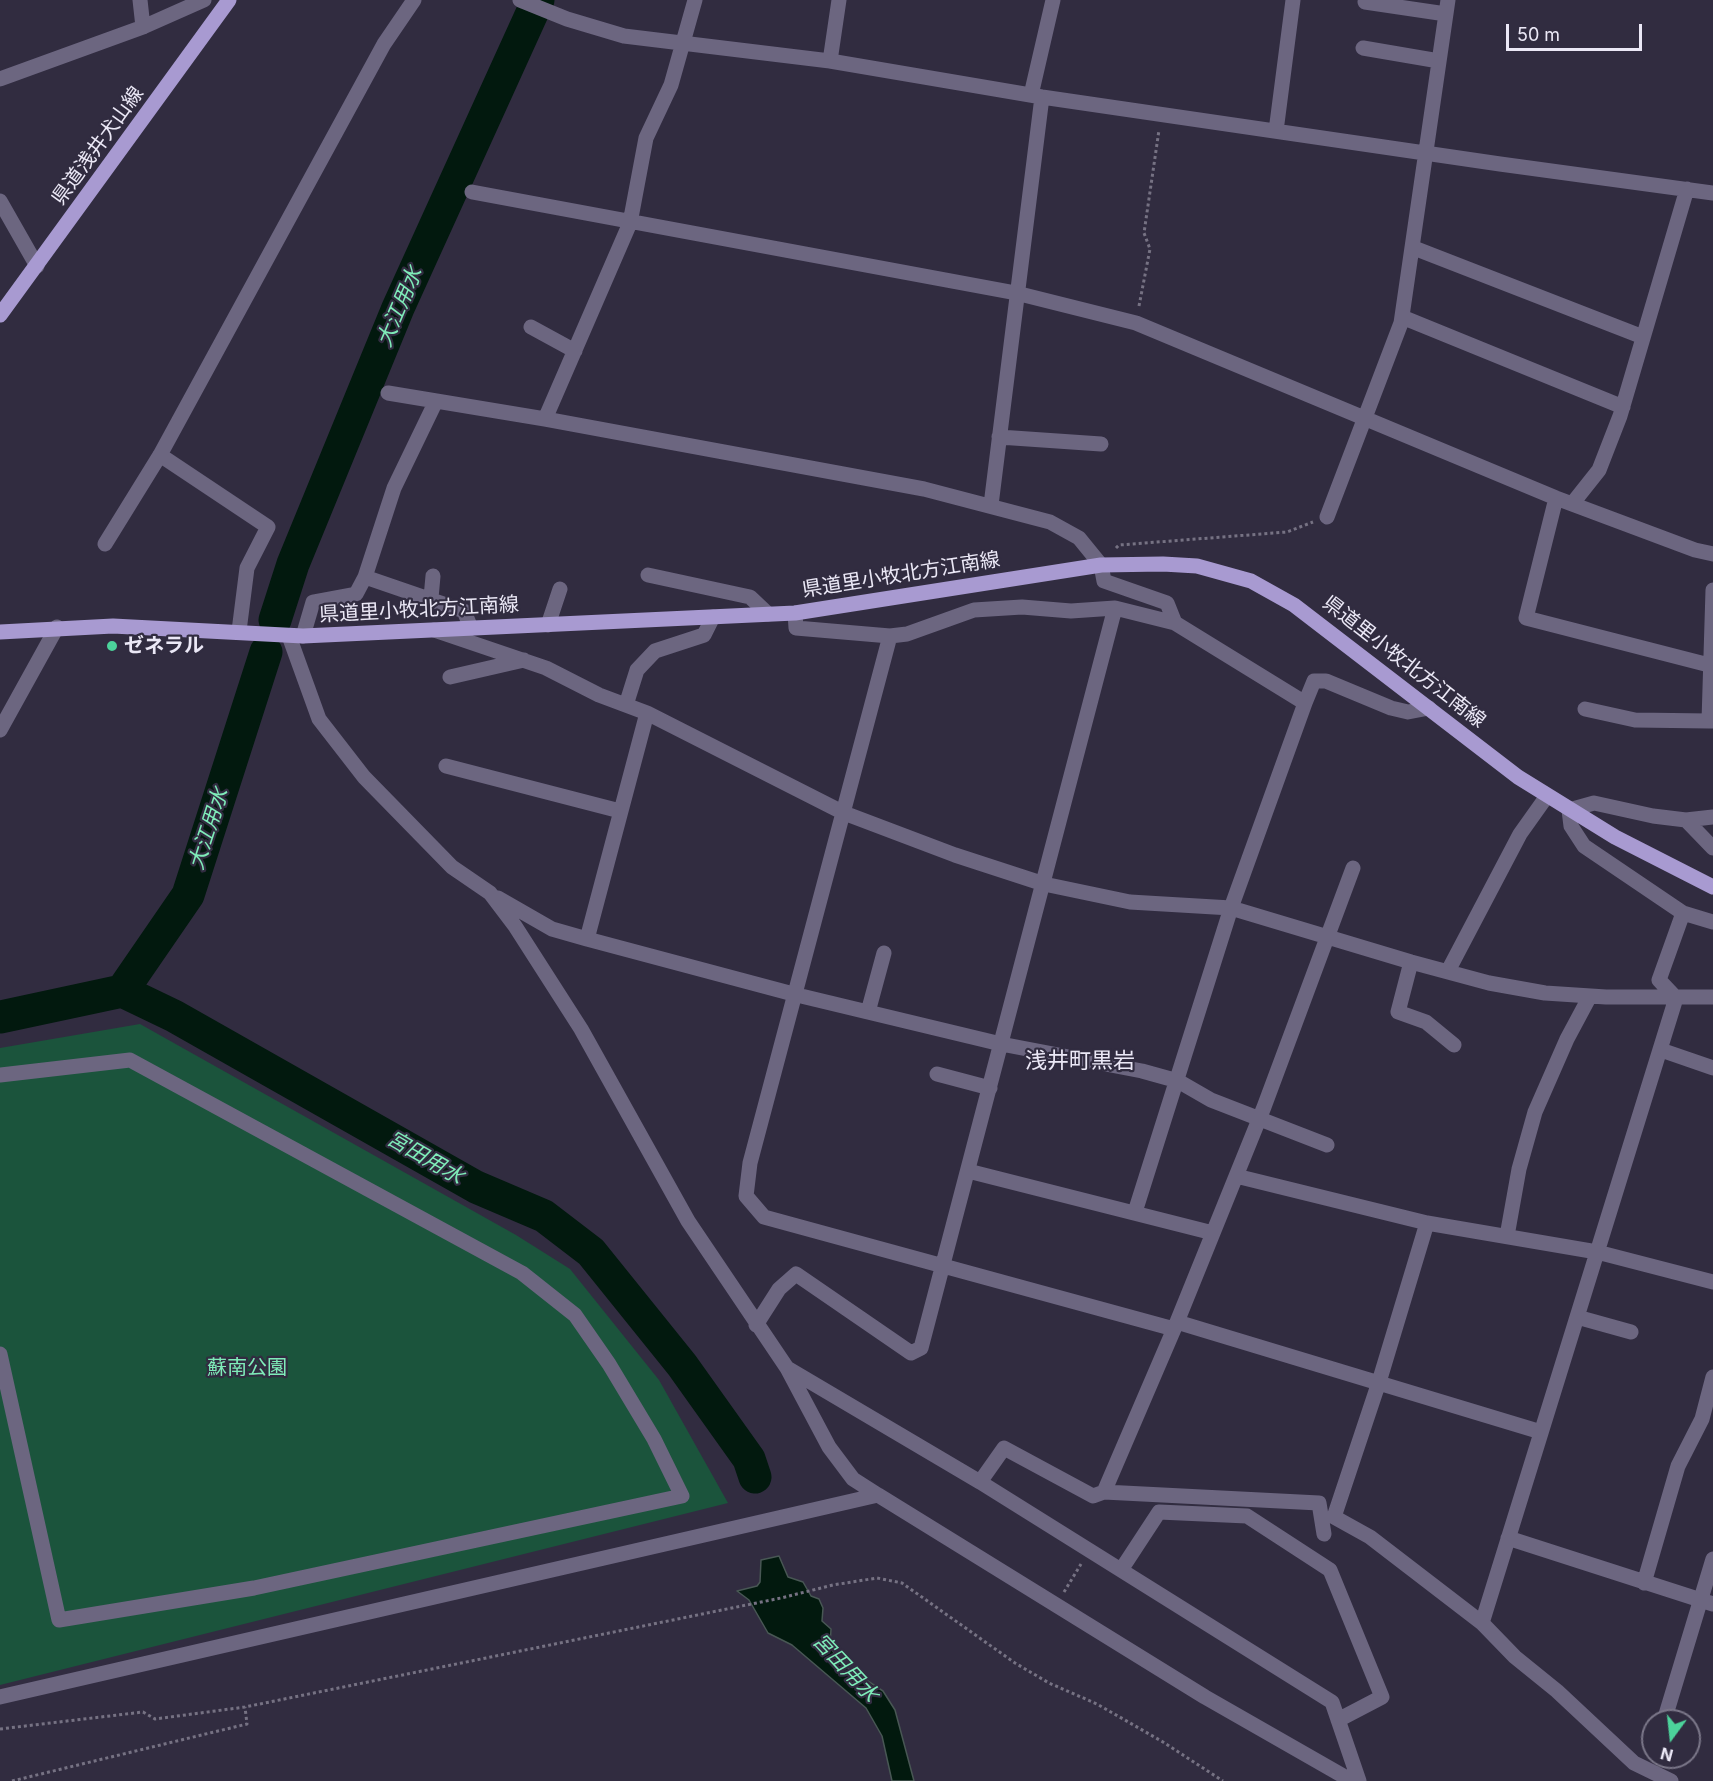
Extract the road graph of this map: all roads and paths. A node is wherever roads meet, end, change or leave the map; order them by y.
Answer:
1 (140, 0) edge
2 (204, 0) edge
3 (229, 0) edge
4 (414, 0) edge
5 (695, 0) edge
6 (839, 0) edge
7 (1053, 0) edge
8 (1293, 0) edge
9 (523, 1) edge
10 (1365, 2) dead end
11 (1447, 7) edge
12 (552, 8) edge
13 (143, 27) junction
14 (684, 42) junction
15 (1363, 48) dead end
16 (830, 61) junction
17 (1440, 61) junction
18 (0, 79) edge
19 (1036, 96) junction
20 (1161, 113) junction
21 (1276, 131) junction
22 (1427, 152) junction
23 (1687, 189) junction
24 (472, 192) dead end
25 (1713, 193) edge
26 (0, 201) edge
27 (630, 223) junction
28 (1414, 248) junction
29 (37, 266) junction
30 (1016, 293) junction
31 (0, 315) edge
32 (1402, 316) junction
33 (1136, 323) junction
34 (531, 327) dead end
35 (1643, 337) junction
36 (574, 351) junction
37 (388, 393) dead end
38 (436, 401) junction
39 (1623, 407) junction
40 (1364, 417) junction
41 (545, 419) junction
42 (999, 437) junction
43 (1101, 444) dead end
44 (160, 455) junction
45 (1556, 498) junction
46 (1572, 504) junction
47 (991, 505) junction
48 (1327, 518) joint
49 (105, 544) dead end
50 (1713, 554) edge
51 (1101, 565) junction
52 (648, 575) dead end
53 (433, 576) dead end
54 (365, 578) junction
55 (560, 589) dead end
56 (1713, 591) edge
57 (431, 598) junction
58 (1115, 608) junction
59 (795, 613) junction
60 (768, 614) junction
61 (713, 617) junction
62 (1175, 623) junction
63 (548, 625) junction
64 (57, 627) junction
65 (471, 628) junction
66 (434, 630) junction
67 (239, 631) junction
68 (0, 632) edge
69 (296, 636) junction
70 (890, 636) junction
71 (527, 660) junction
72 (1709, 665) junction
73 (450, 677) dead end
74 (1305, 703) junction
75 (626, 705) junction
76 (1429, 708) junction
77 (1585, 709) dead end
78 (647, 713) junction
79 (1711, 721) edge
80 (0, 730) edge
81 (446, 766) dead end
82 (1547, 796) junction
83 (1569, 810) junction
84 (620, 811) junction
85 (844, 813) junction
86 (1713, 818) edge
87 (1686, 820) junction
88 (1713, 849) edge
89 (1353, 868) dead end
90 (1044, 884) junction
91 (1713, 887) edge
92 (490, 893) junction
93 (1231, 908) junction
94 (1683, 914) junction
95 (1713, 922) edge
96 (1326, 938) junction
97 (587, 939) junction
98 (884, 954) dead end
99 (1411, 962) junction
100 (1448, 970) junction
101 (797, 995) junction
102 (1590, 996) junction
103 (1713, 997) edge
104 (1676, 998) junction
105 (868, 1012) junction
106 (1001, 1044) junction
107 (1454, 1045) dead end
108 (1661, 1050) junction
109 (1713, 1068) edge
110 (937, 1074) dead end
111 (0, 1075) edge
112 (1178, 1081) junction
113 (990, 1088) junction
114 (1260, 1118) junction
115 (1327, 1145) dead end
116 (968, 1172) junction
117 (1236, 1176) junction
118 (1135, 1212) junction
119 (1427, 1223) junction
120 (1213, 1233) junction
121 (1507, 1236) junction
122 (1597, 1252) junction
123 (942, 1267) junction
124 (1713, 1282) edge
125 (1577, 1317) junction
126 (756, 1325) junction
127 (1175, 1326) junction
128 (1631, 1332) dead end
129 (0, 1353) edge
130 (787, 1368) junction
131 (1713, 1377) edge
132 (1379, 1382) junction
133 (1707, 1421) edge
134 (1541, 1432) junction
135 (980, 1482) junction
136 (1104, 1492) junction
137 (878, 1495) junction
138 (1324, 1534) dead end
139 (1508, 1538) junction
140 (1090, 1550) junction
141 (1713, 1559) edge
142 (1121, 1570) junction
143 (1644, 1583) junction
144 (1707, 1602) edge
145 (1056, 1605) junction
146 (1482, 1623) junction
147 (0, 1697) edge
148 (245, 1707) junction
149 (1668, 1709) edge
150 (1338, 1720) junction
151 (0, 1729) edge
152 (1641, 1763) edge
153 (1657, 1769) edge
154 (12, 1781) edge
155 (1223, 1781) edge
156 (1352, 1781) edge
157 (1359, 1781) edge
158 (1671, 1781) edge

1 - 13 street
2 - 13 street
3 - 29 main road, 県道浅井犬山線
4 - 44 street
5 - 14 street
6 - 16 street
7 - 19 street
8 - 21 street
9 - 12 street
10 - 11 street
11 - 17 street
12 - 14 street
13 - 18 street
14 - 16 street
14 - 27 street
15 - 17 street
16 - 19 street
17 - 22 street
19 - 20 street
19 - 30 street
20 - 21 street
20 - 33 path
21 - 22 street
22 - 23 street
22 - 28 street
23 - 25 street
23 - 35 street
24 - 27 street
26 - 29 street
27 - 30 street
27 - 36 street
28 - 32 street
28 - 35 street
29 - 31 main road, 県道浅井犬山線
30 - 33 street
30 - 42 street
32 - 39 street
32 - 40 street
33 - 40 street
34 - 36 street
35 - 39 street
36 - 41 street
37 - 38 street
38 - 41 street
38 - 54 street
39 - 46 street
40 - 45 street
40 - 48 street
41 - 47 street
42 - 43 street
42 - 47 street
44 - 49 street
44 - 67 street
45 - 46 street
45 - 72 street
46 - 50 street
47 - 51 street
48 - 51 path
51 - 59 main road, 県道里小牧北方江南線
51 - 62 street
51 - 76 main road, 県道里小牧北方江南線
52 - 60 street
53 - 57 street
54 - 57 street
54 - 69 street
55 - 63 street
56 - 72 street
57 - 65 street
58 - 62 street
58 - 70 street
58 - 90 street
59 - 60 main road, 県道里小牧北方江南線
59 - 70 street
60 - 61 main road, 県道里小牧北方江南線
61 - 63 main road, 県道里小牧北方江南線
61 - 75 street
62 - 74 street
63 - 65 main road, 県道里小牧北方江南線
64 - 67 main road, 県道里小牧北方江南線
64 - 68 main road, 県道里小牧北方江南線
64 - 80 street
65 - 66 main road, 県道里小牧北方江南線
66 - 69 main road, 県道里小牧北方江南線
66 - 71 street
67 - 69 main road, 県道里小牧北方江南線
69 - 92 street
70 - 85 street
71 - 73 street
71 - 75 street
72 - 79 street
74 - 76 street
74 - 93 street
75 - 78 street
76 - 82 main road, 県道里小牧北方江南線
77 - 79 street
78 - 84 street
78 - 85 street
81 - 84 street
82 - 83 main road, 県道里小牧北方江南線
82 - 100 street
83 - 87 street
83 - 91 main road, 県道里小牧北方江南線
83 - 94 street
84 - 97 street
85 - 90 street
85 - 101 street
86 - 87 street
87 - 88 street
89 - 96 street
90 - 93 street
90 - 106 street
92 - 97 street
92 - 126 street
93 - 96 street
93 - 112 street
94 - 95 street
94 - 104 street
96 - 99 street
96 - 114 street
97 - 101 street
98 - 105 street
99 - 100 street
99 - 107 street
100 - 102 street
101 - 105 street
101 - 123 street
102 - 104 street
102 - 121 street
103 - 104 street
104 - 108 street
105 - 106 street
106 - 112 street
106 - 113 street
108 - 109 street
108 - 122 street
110 - 113 street
111 - 129 street
112 - 114 street
112 - 118 street
113 - 116 street
114 - 115 street
114 - 117 street
116 - 118 street
116 - 123 street
117 - 119 street
117 - 120 street
118 - 120 street
119 - 121 street
119 - 132 street
120 - 127 street
121 - 122 street
122 - 124 street
122 - 125 street
123 - 126 street
123 - 127 street
125 - 128 street
125 - 134 street
126 - 130 street
127 - 132 street
127 - 136 street
130 - 135 street
130 - 137 street
131 - 133 street
132 - 134 street
132 - 146 street
133 - 143 street
134 - 139 street
135 - 136 street
135 - 140 street
136 - 138 street
137 - 145 street
137 - 147 street
139 - 143 street
139 - 146 street
140 - 142 street
140 - 145 path
141 - 144 street
142 - 150 street
142 - 150 street
143 - 144 street
144 - 149 street
145 - 156 street
146 - 152 street
148 - 151 path
148 - 154 path
148 - 155 path
150 - 157 street
153 - 158 street

